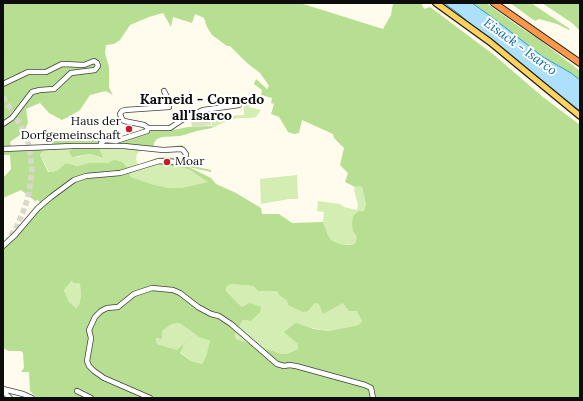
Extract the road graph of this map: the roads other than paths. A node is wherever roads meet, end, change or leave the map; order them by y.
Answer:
1 (436, 3) edge
2 (494, 3) edge
3 (501, 3) edge
4 (580, 59) edge
5 (580, 63) edge
6 (3, 84) edge
7 (164, 91) dead end
8 (239, 105) dead end
9 (580, 116) edge
10 (3, 124) edge
11 (148, 128) junction
12 (102, 146) junction
13 (3, 150) edge
14 (3, 246) edge
15 (3, 390) edge
16 (77, 390) dead end
17 (10, 398) edge
18 (32, 398) edge
19 (91, 398) edge
20 (150, 398) edge
21 (373, 398) edge

1 - 9 main road
2 - 5 highway
3 - 4 highway
6 - 10 street
7 - 11 street
8 - 11 street
11 - 12 street
12 - 13 street
12 - 14 street
15 - 17 street
15 - 18 street
16 - 19 street
20 - 21 street

